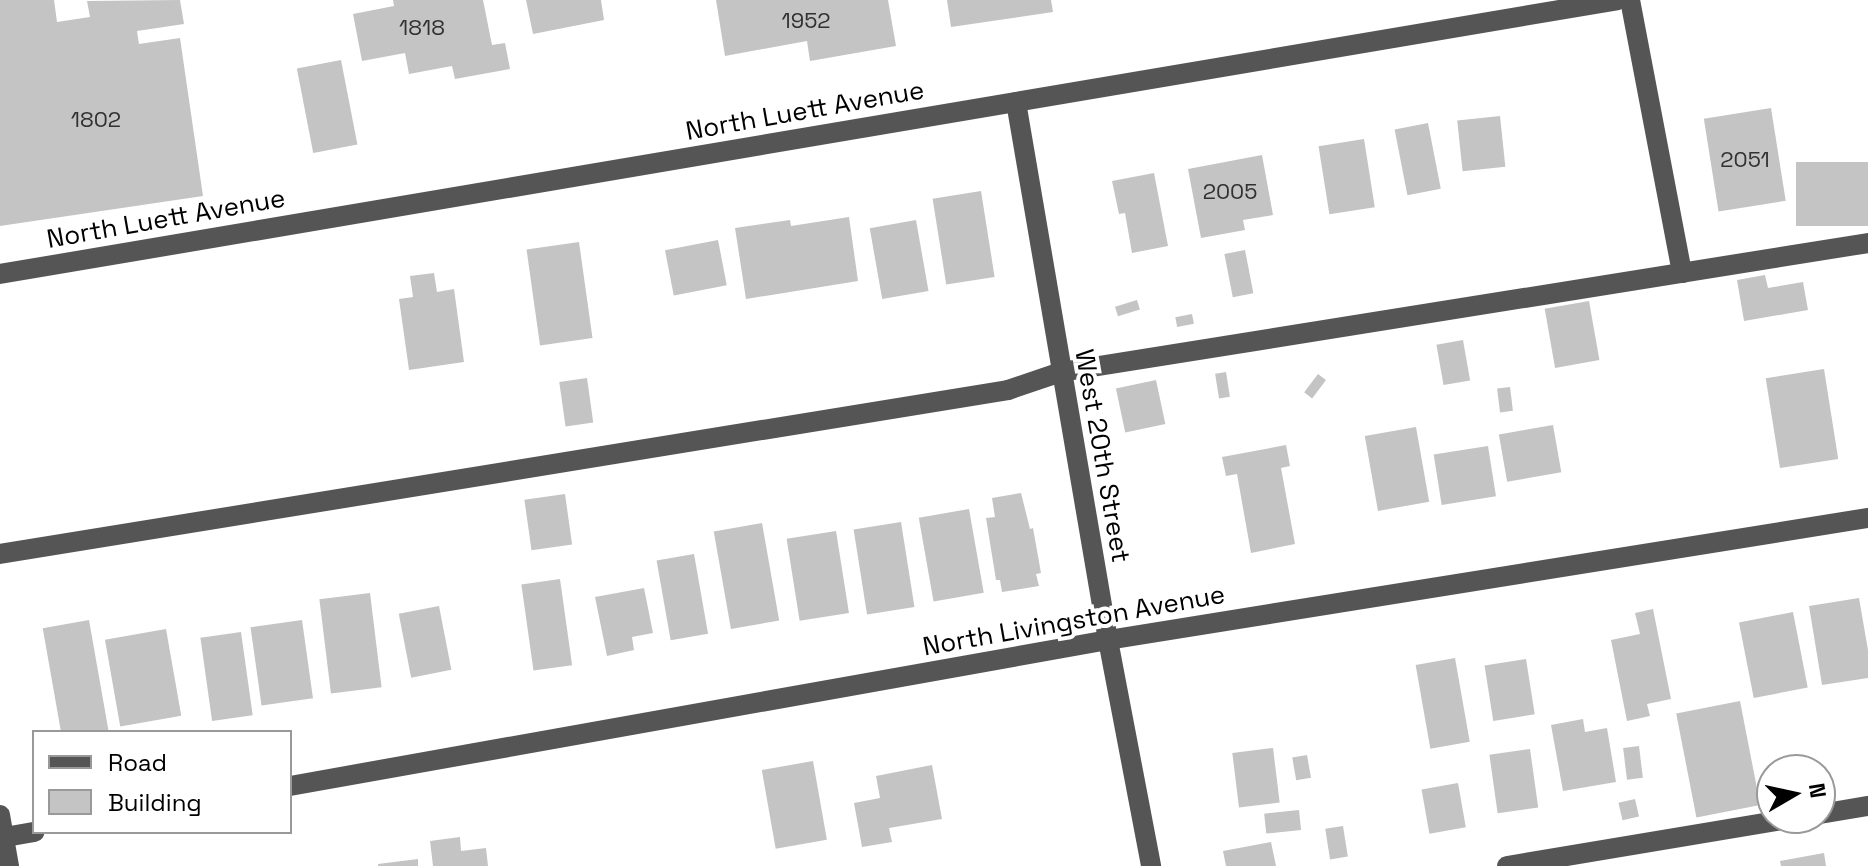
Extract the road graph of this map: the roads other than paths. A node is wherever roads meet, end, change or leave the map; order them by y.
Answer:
1 (1618, 0) edge
2 (1630, 0) edge
3 (1016, 102) junction
4 (1868, 243) edge
5 (1682, 273) junction
6 (0, 274) edge
7 (1061, 372) junction
8 (1868, 518) edge
9 (0, 554) edge
10 (1108, 640) junction
11 (292, 786) edge
12 (1868, 806) edge
13 (1836, 811) edge
14 (0, 815) edge
15 (1756, 824) edge
16 (32, 832) edge
17 (2, 838) edge
18 (9, 866) edge
19 (1151, 866) edge
20 (1507, 866) edge

1 - 3 street, North Luett Avenue
2 - 5 street
3 - 6 street, North Luett Avenue
3 - 7 street, West 20th Street
4 - 5 street
5 - 7 street
7 - 9 street
7 - 10 street, West 20th Street
8 - 10 street, North Livingston Avenue
10 - 11 street, North Livingston Avenue
10 - 19 street, West 20th Street
12 - 13 street
14 - 17 street
15 - 20 street
16 - 17 street
17 - 18 street

